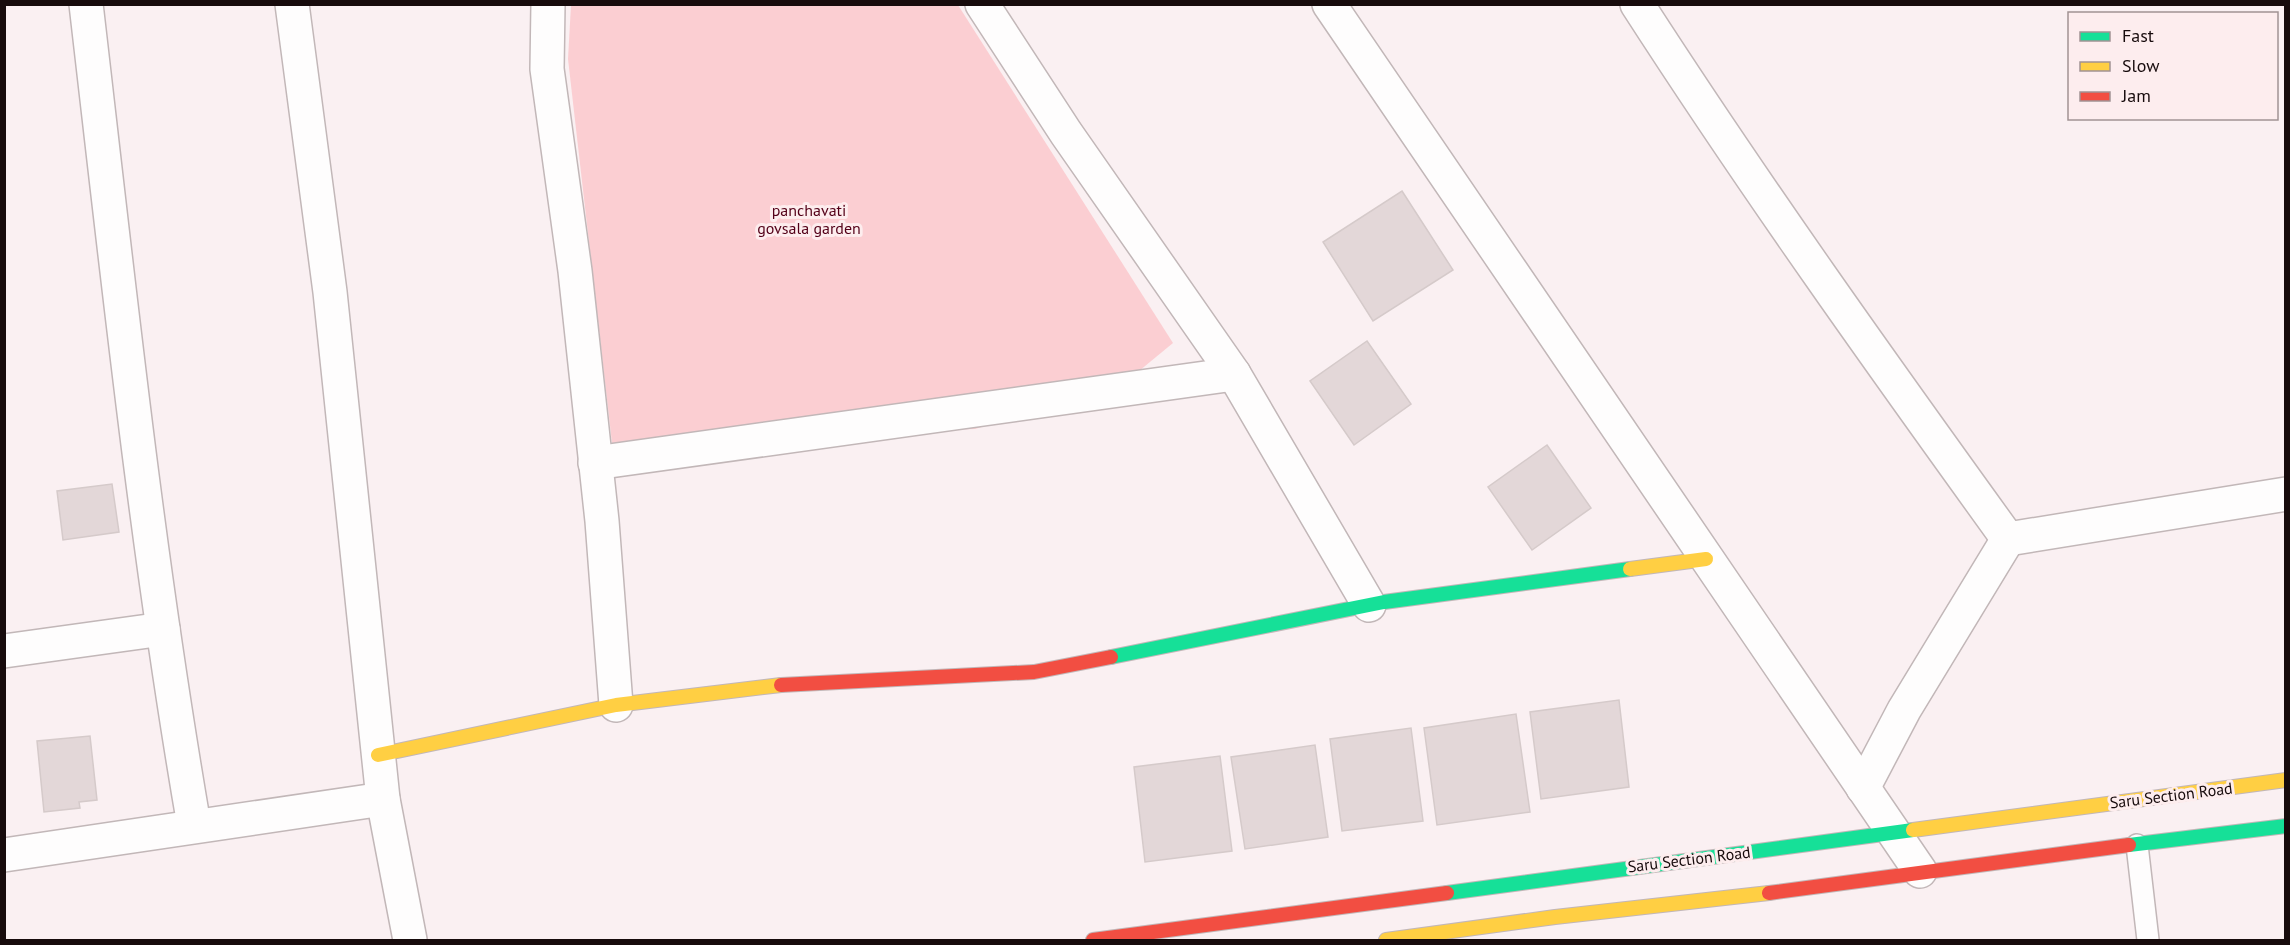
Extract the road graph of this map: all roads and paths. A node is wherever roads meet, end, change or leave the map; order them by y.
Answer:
1 (86, 4) edge
2 (292, 4) edge
3 (548, 4) edge
4 (982, 4) edge
5 (1329, 4) edge
6 (1637, 4) edge
7 (1234, 374) junction
8 (595, 463) junction
9 (2286, 494) edge
10 (2008, 539) junction
11 (1706, 558) junction
12 (1368, 605) junction
13 (163, 629) junction
14 (4, 651) edge
15 (616, 705) junction
16 (378, 755) junction
17 (2286, 780) edge
18 (1863, 788) junction
19 (383, 799) junction
20 (194, 825) junction
21 (2286, 826) edge
22 (1892, 832) junction
23 (2138, 845) junction
24 (4, 855) edge
25 (1920, 871) junction
26 (410, 940) edge
27 (1093, 940) edge
28 (1386, 940) edge
29 (2148, 940) edge

1 - 13 street
2 - 16 street
3 - 8 street
4 - 7 street
5 - 11 street
6 - 10 street
7 - 8 street
7 - 12 street
8 - 15 street
9 - 10 street
10 - 18 street
11 - 12 street
11 - 18 street
12 - 15 street
13 - 14 street
13 - 20 street
15 - 16 street
16 - 19 street
17 - 22 street, Saru Section Road
18 - 22 street
19 - 20 street
19 - 26 street
20 - 24 street
21 - 23 street
22 - 25 street
22 - 27 street, Saru Section Road
23 - 25 street
23 - 29 lane
25 - 28 street

